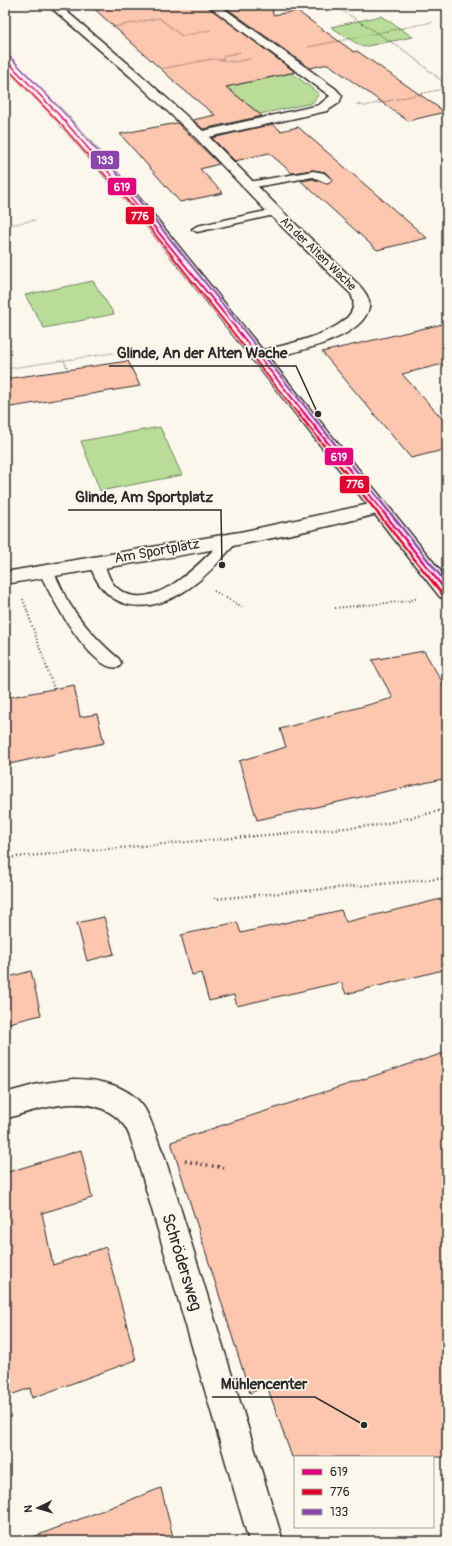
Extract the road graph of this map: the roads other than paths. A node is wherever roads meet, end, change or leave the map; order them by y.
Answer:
1 (53, 5) edge
2 (212, 5) edge
3 (5, 60) edge
4 (200, 135) junction
5 (327, 180) dead end
6 (249, 185) junction
7 (275, 212) junction
8 (197, 229) dead end
9 (257, 356) junction
10 (379, 508) junction
11 (233, 538) junction
12 (96, 562) junction
13 (46, 571) junction
14 (10, 577) edge
15 (446, 591) edge
16 (113, 663) dead end
17 (5, 1106) edge
18 (266, 1541) edge

1 - 4 street, An der Alten Wache
2 - 4 street
3 - 9 street
4 - 6 street, An der Alten Wache
5 - 6 lane
6 - 7 street, An der Alten Wache
7 - 8 lane
7 - 9 street, An der Alten Wache
9 - 10 street
10 - 11 street, Am Sportplatz
10 - 15 street
11 - 12 street, Am Sportplatz
11 - 12 lane
12 - 13 street, Am Sportplatz
13 - 14 street, Am Sportplatz
13 - 16 lane
17 - 18 street, Schrödersweg

